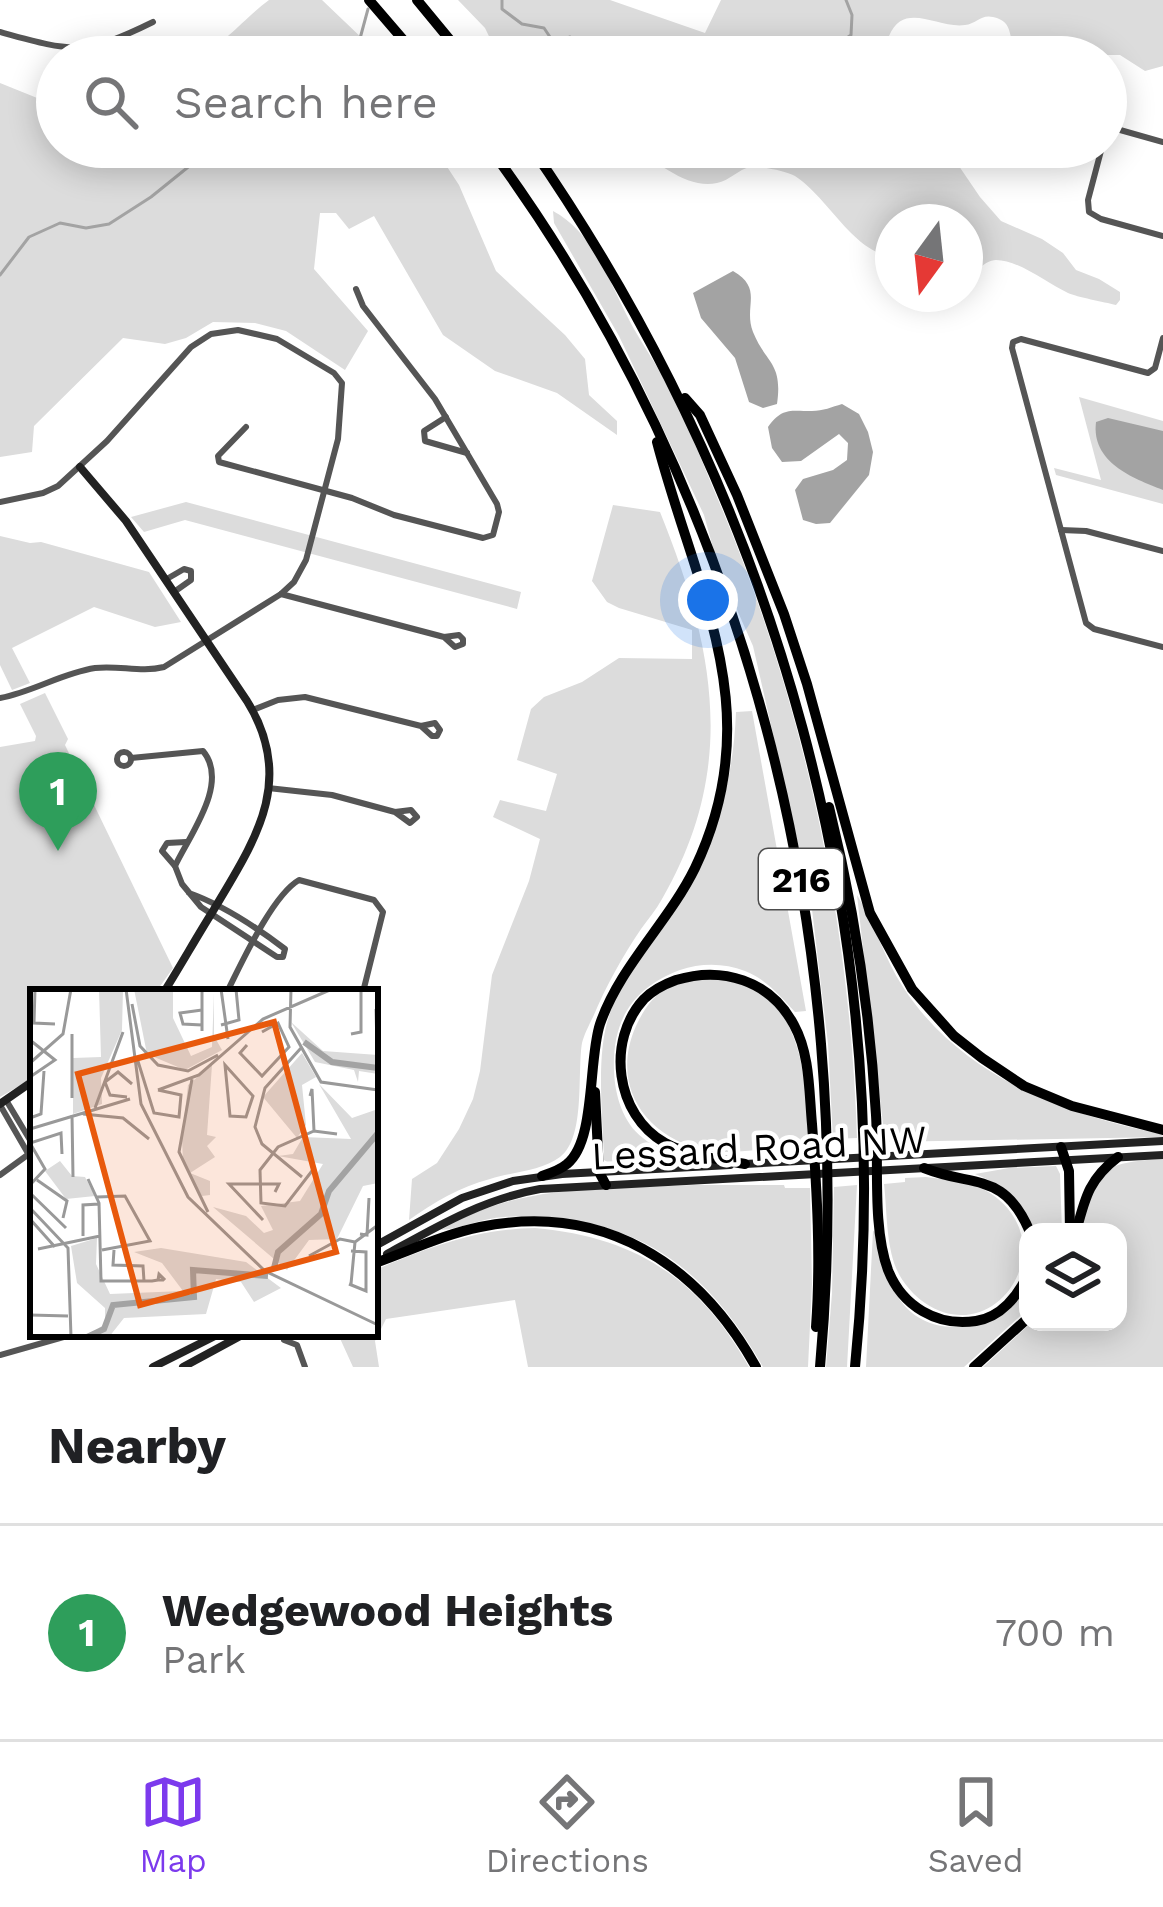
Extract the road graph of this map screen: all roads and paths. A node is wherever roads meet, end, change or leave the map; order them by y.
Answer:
1 (369, 0) edge
2 (417, 0) edge
3 (153, 22) dead end
4 (0, 32) edge
5 (125, 36) edge
6 (400, 36) edge
7 (446, 36) edge
8 (36, 42) edge
9 (1127, 134) edge
10 (1163, 142) edge
11 (503, 168) edge
12 (545, 168) edge
13 (1096, 168) edge
14 (1163, 236) edge
15 (356, 289) dead end
16 (1163, 338) edge
17 (674, 386) junction
18 (650, 416) junction
19 (446, 417) junction
20 (246, 427) dead end
21 (467, 453) junction
22 (80, 467) junction
23 (324, 491) junction
24 (0, 502) edge
25 (1061, 530) junction
26 (1163, 551) edge
27 (166, 580) junction
28 (174, 592) junction
29 (281, 594) junction
30 (444, 638) dead end
31 (206, 641) junction
32 (1163, 647) edge
33 (0, 698) edge
34 (253, 710) junction
35 (422, 726) dead end
36 (809, 749) junction
37 (130, 758) dead end
38 (268, 788) junction
39 (395, 812) dead end
40 (187, 842) junction
41 (175, 866) junction
42 (213, 910) junction
43 (260, 931) junction
44 (254, 940) junction
45 (166, 989) edge
46 (230, 989) edge
47 (364, 989) edge
48 (594, 1059) junction
49 (30, 1083) edge
50 (2, 1103) edge
51 (1163, 1130) edge
52 (1163, 1141) edge
53 (1061, 1147) junction
54 (30, 1150) edge
55 (30, 1154) edge
56 (1163, 1155) edge
57 (1118, 1157) junction
58 (1067, 1160) junction
59 (745, 1164) junction
60 (925, 1168) junction
61 (599, 1172) junction
62 (0, 1175) edge
63 (542, 1176) junction
64 (606, 1185) junction
65 (1026, 1223) edge
66 (1072, 1223) edge
67 (1076, 1223) edge
68 (378, 1244) edge
69 (378, 1260) edge
70 (378, 1261) edge
71 (1019, 1288) edge
72 (1019, 1326) edge
73 (63, 1337) edge
74 (213, 1337) edge
75 (238, 1337) edge
76 (284, 1340) dead end
77 (0, 1355) edge
78 (153, 1367) edge
79 (183, 1367) edge
80 (305, 1367) edge
81 (756, 1367) edge
82 (817, 1367) edge
83 (855, 1367) edge
84 (974, 1367) edge

1 - 6 highway
2 - 7 highway
3 - 5 street
4 - 8 street
9 - 10 street
11 - 18 highway, 216
12 - 17 highway, 216
13 - 14 street
15 - 19 street
16 - 25 street
17 - 36 highway, 216
17 - 51 highway
18 - 48 highway
18 - 82 highway, 216
19 - 21 street
19 - 21 street
20 - 23 street
21 - 23 street
22 - 23 street
22 - 24 street
22 - 27 main road
23 - 29 street
25 - 26 street
25 - 32 street
27 - 28 main road
27 - 28 street
28 - 31 main road
29 - 30 street
29 - 31 street
31 - 33 street
31 - 34 main road
34 - 35 street
34 - 38 main road
36 - 71 highway
36 - 83 highway, 216
37 - 40 street
38 - 39 street
38 - 42 main road
40 - 41 street
40 - 41 street
41 - 42 street
42 - 43 street
42 - 44 street
42 - 45 main road
43 - 44 street
43 - 44 street
43 - 47 street
44 - 46 street
48 - 61 highway
48 - 63 highway
49 - 50 main road
50 - 54 street
52 - 53 main road, Lessard Road NW
53 - 58 highway
53 - 59 main road, Lessard Road NW
55 - 62 street
56 - 57 main road, Lessard Road NW
57 - 58 main road, Lessard Road NW
57 - 67 highway
58 - 60 main road, Lessard Road NW
58 - 66 highway
59 - 61 main road, Lessard Road NW
59 - 82 highway
60 - 64 main road, Lessard Road NW
60 - 65 highway
61 - 63 main road, Lessard Road NW
61 - 64 highway
63 - 68 main road, Lessard Road NW
64 - 69 main road, Lessard Road NW
70 - 81 highway
72 - 84 highway
73 - 77 street
74 - 78 main road
75 - 79 main road
76 - 80 street

